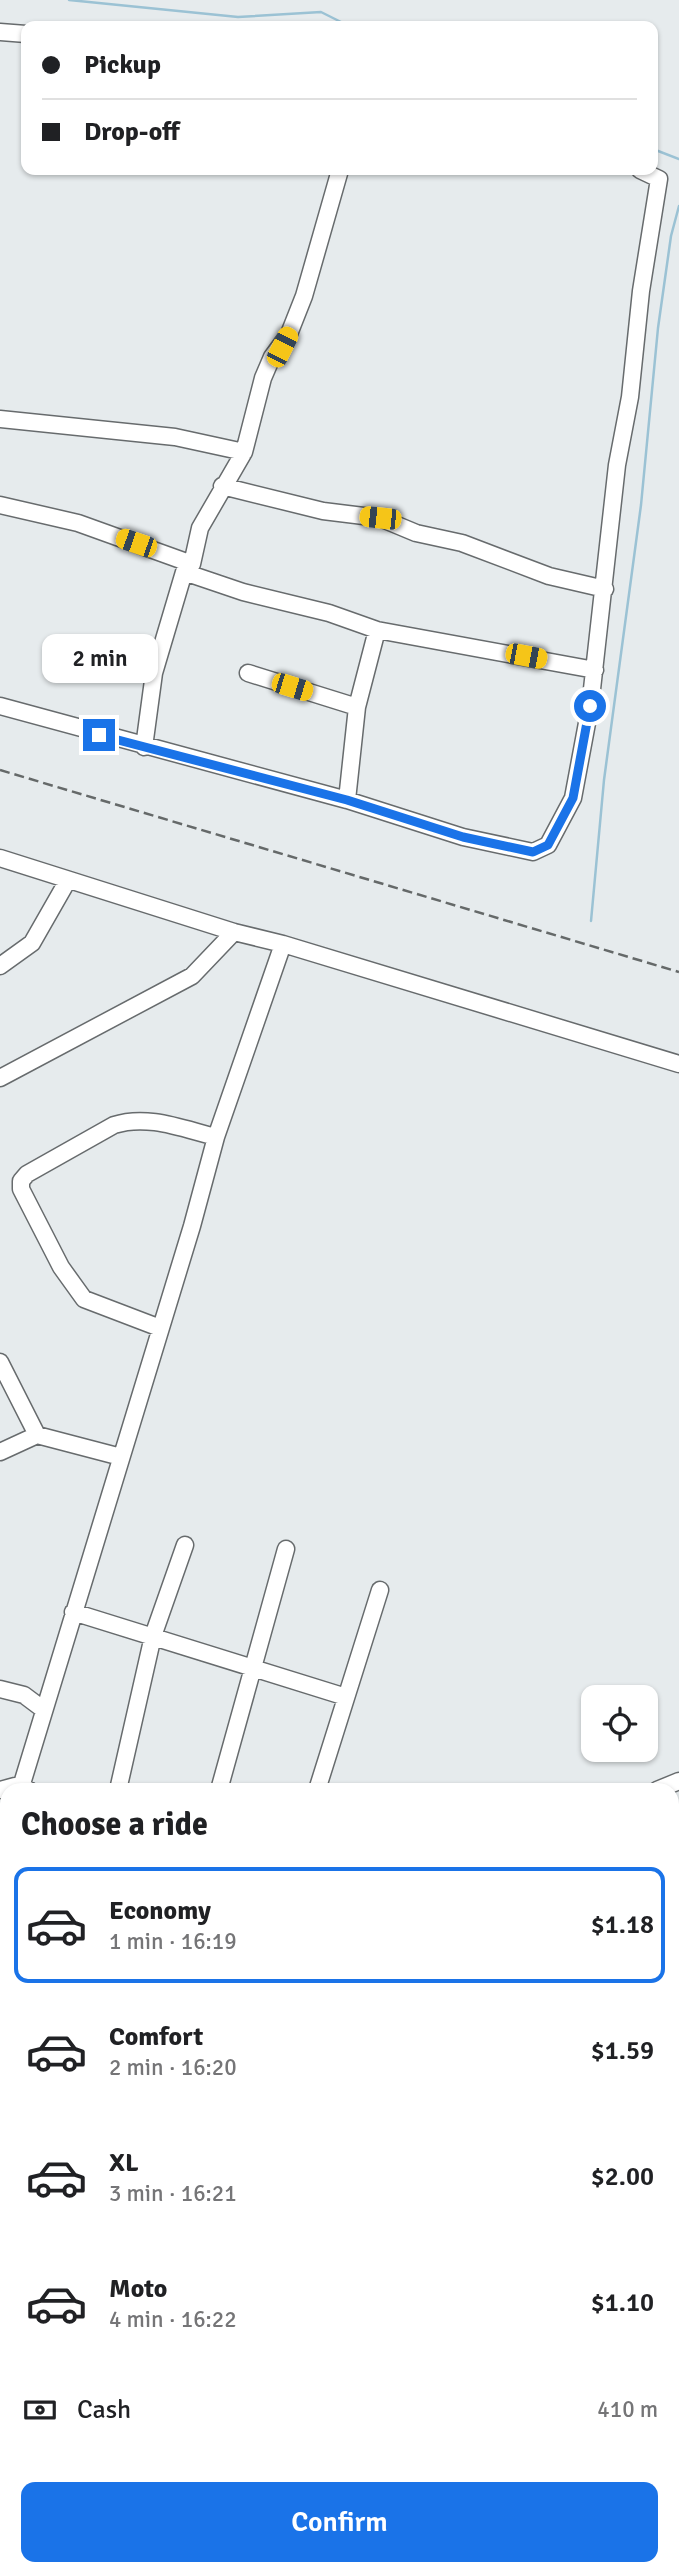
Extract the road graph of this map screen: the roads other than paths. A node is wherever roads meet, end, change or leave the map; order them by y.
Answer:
1 (0, 32) edge
2 (21, 34) edge
3 (339, 175) edge
4 (651, 175) edge
5 (0, 419) edge
6 (244, 452) junction
7 (222, 486) junction
8 (0, 505) edge
9 (188, 568) junction
10 (605, 589) junction
11 (377, 630) junction
12 (595, 670) junction
13 (248, 673) dead end
14 (0, 706) edge
15 (357, 707) junction
16 (144, 747) junction
17 (347, 800) junction
18 (0, 858) edge
19 (68, 880) junction
20 (234, 932) junction
21 (283, 944) junction
22 (0, 966) edge
23 (678, 1063) edge
24 (0, 1078) edge
25 (216, 1138) junction
26 (160, 1328) junction
27 (0, 1362) edge
28 (37, 1435) junction
29 (0, 1452) edge
30 (121, 1457) junction
31 (185, 1545) dead end
32 (286, 1549) dead end
33 (380, 1590) dead end
34 (73, 1612) junction
35 (153, 1636) junction
36 (252, 1666) junction
37 (0, 1689) edge
38 (346, 1697) junction
39 (44, 1710) junction
40 (26, 1783) edge
41 (120, 1783) edge
42 (221, 1783) edge
43 (319, 1783) edge

1 - 2 street
3 - 6 street
4 - 10 street
5 - 6 street
6 - 7 street
7 - 9 street
7 - 10 street
8 - 9 street
9 - 11 street
9 - 16 street
10 - 12 street
11 - 12 street
11 - 15 street
12 - 17 street
13 - 15 street
14 - 16 street
15 - 17 street
16 - 17 street
18 - 19 street
19 - 20 street
19 - 22 street
20 - 21 street
20 - 24 street
21 - 23 street
21 - 25 street
25 - 26 street
25 - 26 street
26 - 30 street
27 - 28 street
28 - 29 street
28 - 30 street
30 - 34 street
31 - 35 street
32 - 36 street
33 - 38 street
34 - 35 street
34 - 39 street
35 - 36 street
35 - 41 street
36 - 38 street
36 - 42 street
37 - 39 street
38 - 43 street
39 - 40 street

